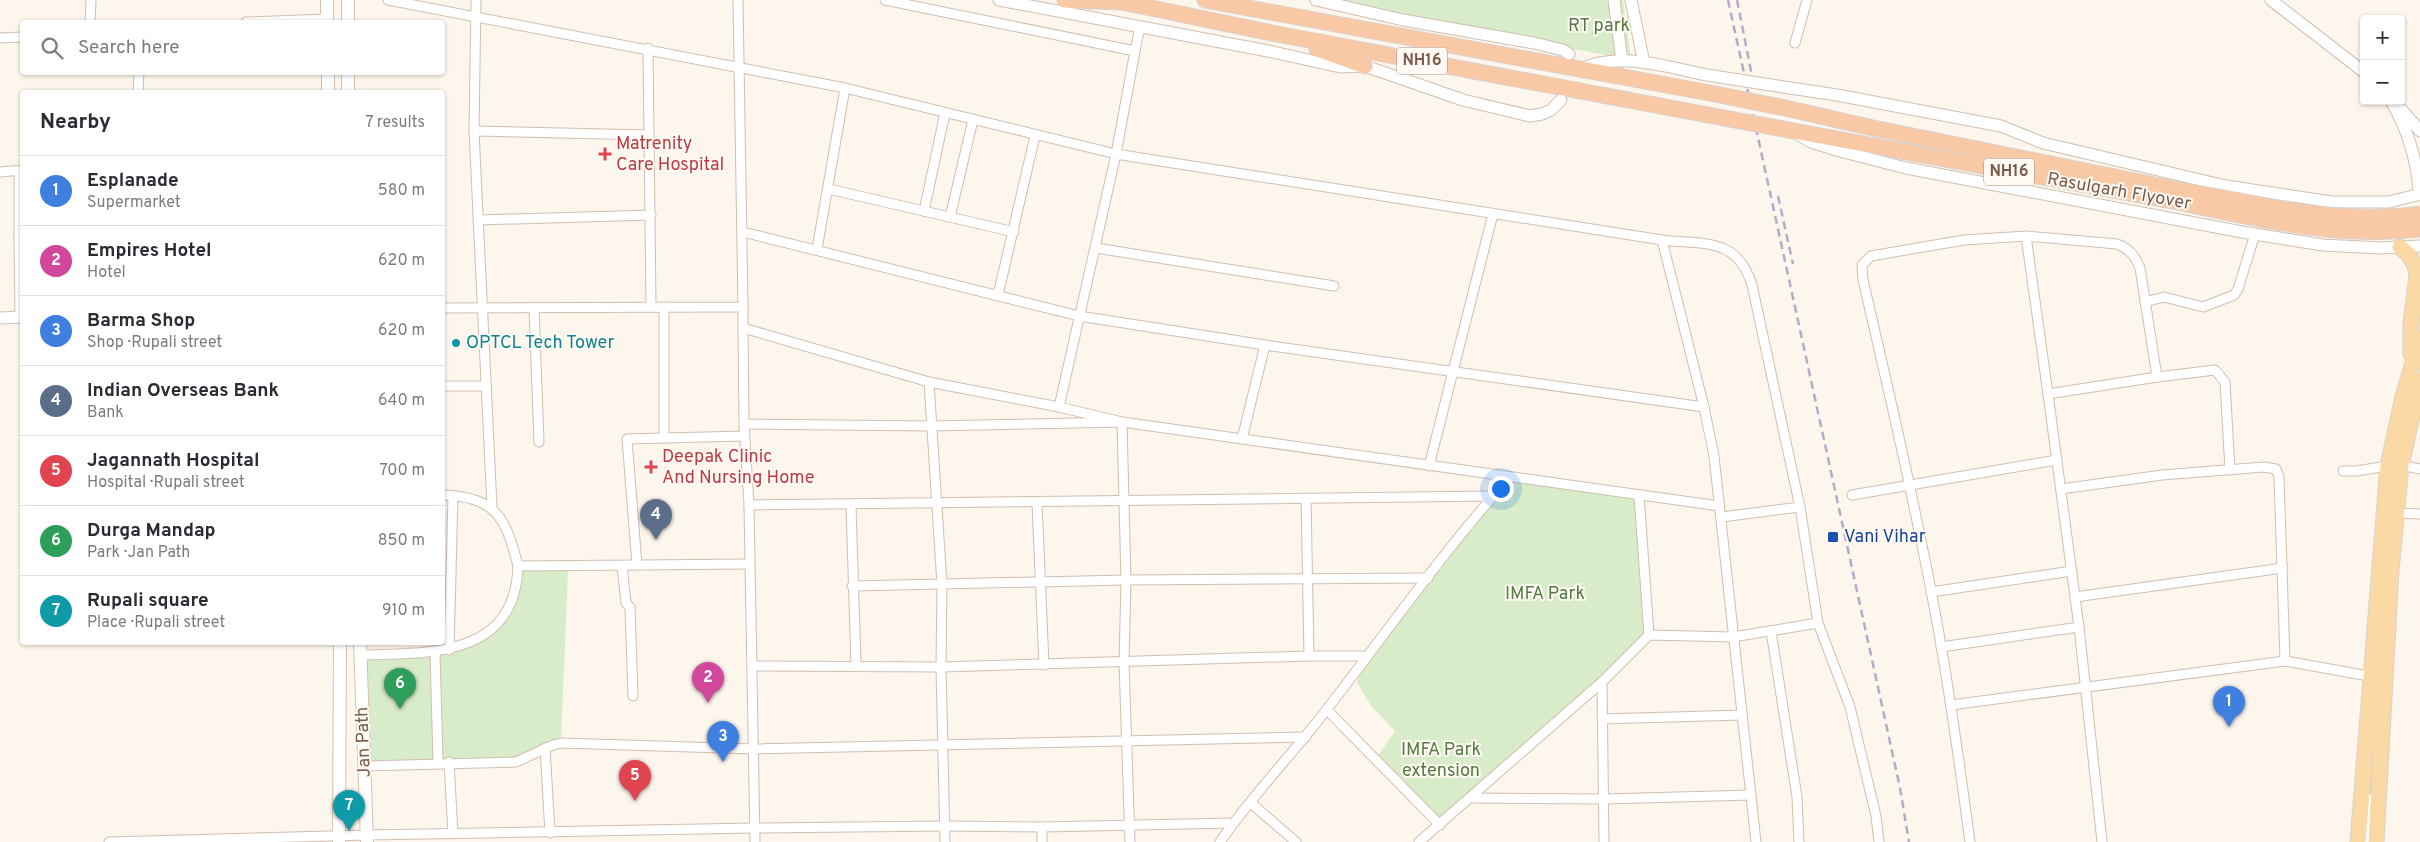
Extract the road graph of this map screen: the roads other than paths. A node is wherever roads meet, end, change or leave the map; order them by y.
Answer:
1 (91, 0) edge
2 (327, 0) edge
3 (348, 0) edge
4 (388, 0) edge
5 (476, 0) edge
6 (738, 0) edge
7 (885, 0) edge
8 (999, 0) edge
9 (1065, 0) edge
10 (1205, 0) edge
11 (1316, 0) edge
12 (1614, 0) edge
13 (1631, 0) edge
14 (1807, 0) edge
15 (2271, 0) edge
16 (1117, 1) edge
17 (476, 17) junction
18 (90, 20) edge
19 (327, 20) edge
20 (348, 20) edge
21 (1140, 27) junction
22 (1277, 34) junction
23 (20, 37) edge
24 (0, 38) edge
25 (1795, 43) dead end
26 (648, 48) junction
27 (1135, 51) junction
28 (1569, 54) dead end
29 (1622, 61) junction
30 (1644, 63) junction
31 (739, 66) junction
32 (1365, 66) junction
33 (2360, 69) edge
34 (1579, 70) junction
35 (139, 75) edge
36 (328, 75) edge
37 (348, 75) edge
38 (845, 88) junction
39 (138, 90) edge
40 (328, 90) edge
41 (348, 90) edge
42 (1560, 100) dead end
43 (2395, 105) edge
44 (2397, 105) edge
45 (945, 113) junction
46 (973, 120) junction
47 (1787, 130) junction
48 (474, 131) junction
49 (2420, 131) edge
50 (647, 135) junction
51 (1035, 136) junction
52 (1116, 154) junction
53 (20, 170) edge
54 (0, 172) edge
55 (828, 189) junction
56 (2419, 191) edge
57 (924, 211) junction
58 (1493, 214) junction
59 (2420, 214) edge
60 (651, 215) junction
61 (950, 217) junction
62 (478, 220) junction
63 (2420, 229) edge
64 (743, 232) junction
65 (1014, 232) junction
66 (2255, 234) junction
67 (2420, 234) edge
68 (2026, 236) junction
69 (1662, 240) junction
70 (2420, 246) edge
71 (2400, 247) junction
72 (1096, 248) junction
73 (817, 249) junction
74 (1334, 286) dead end
75 (998, 296) junction
76 (2145, 302) junction
77 (651, 306) junction
78 (664, 307) junction
79 (743, 307) junction
80 (445, 308) edge
81 (483, 308) junction
82 (534, 308) junction
83 (1079, 316) junction
84 (20, 317) edge
85 (0, 318) edge
86 (743, 328) junction
87 (2420, 339) edge
88 (1264, 345) junction
89 (1453, 370) junction
90 (2157, 377) junction
91 (2415, 377) edge
92 (929, 382) junction
93 (445, 386) edge
94 (486, 386) junction
95 (2048, 394) junction
96 (1059, 407) junction
97 (1704, 407) junction
98 (1122, 422) junction
99 (744, 424) junction
100 (930, 426) junction
101 (745, 436) junction
102 (664, 438) junction
103 (1242, 440) junction
104 (540, 442) dead end
105 (2057, 460) junction
106 (1429, 466) junction
107 (2395, 466) junction
108 (2420, 469) edge
109 (2230, 470) junction
110 (2343, 471) dead end
111 (1510, 477) junction
112 (1909, 484) junction
113 (2061, 489) junction
114 (445, 495) edge
115 (1639, 495) junction
116 (1852, 495) dead end
117 (453, 496) junction
118 (1492, 496) junction
119 (1306, 498) junction
120 (1124, 500) junction
121 (1037, 503) junction
122 (938, 504) junction
123 (749, 505) junction
124 (851, 505) junction
125 (1719, 506) junction
126 (492, 507) junction
127 (1800, 508) junction
128 (2396, 512) junction
129 (2420, 514) edge
130 (1722, 517) junction
131 (748, 564) junction
132 (637, 565) junction
133 (518, 566) junction
134 (622, 566) junction
135 (2283, 568) junction
136 (2072, 571) junction
137 (1307, 578) junction
138 (1428, 578) junction
139 (1126, 580) junction
140 (1040, 583) junction
141 (942, 585) junction
142 (852, 586) junction
143 (1931, 592) junction
144 (2075, 596) junction
145 (1818, 623) junction
146 (2079, 627) junction
147 (1770, 631) junction
148 (1649, 635) junction
149 (1733, 637) junction
150 (340, 645) edge
151 (1942, 648) junction
152 (360, 649) edge
153 (449, 650) junction
154 (434, 652) junction
155 (1309, 656) junction
156 (1367, 656) junction
157 (2285, 661) junction
158 (1124, 663) junction
159 (1044, 664) junction
160 (856, 665) junction
161 (752, 666) junction
162 (941, 667) junction
163 (2377, 677) junction
164 (1602, 682) junction
165 (2085, 688) junction
166 (632, 696) dead end
167 (1951, 705) junction
168 (1327, 710) junction
169 (1742, 715) junction
170 (1602, 719) junction
171 (1306, 737) junction
172 (2365, 740) junction
173 (1128, 742) junction
174 (943, 746) junction
175 (545, 748) junction
176 (754, 749) junction
177 (438, 762) junction
178 (449, 762) junction
179 (365, 766) junction
180 (1751, 795) junction
181 (1470, 798) junction
182 (1604, 799) junction
183 (1251, 803) junction
184 (1233, 823) junction
185 (1130, 824) junction
186 (1440, 825) junction
187 (944, 826) junction
188 (1042, 827) junction
189 (754, 828) junction
190 (550, 833) junction
191 (452, 834) junction
192 (367, 838) edge
193 (514, 838) edge
194 (339, 840) edge
195 (110, 842) edge
196 (755, 842) edge
197 (945, 842) edge
198 (1042, 842) edge
199 (1130, 842) edge
200 (1220, 842) edge
201 (1296, 842) edge
202 (1419, 842) edge
203 (1604, 842) edge
204 (1756, 842) edge
205 (1799, 842) edge
206 (1879, 842) edge
207 (1970, 842) edge
208 (2102, 842) edge
209 (2358, 842) edge
210 (2366, 842) edge
211 (2376, 842) edge

1 - 18 street
2 - 19 main road
3 - 20 main road
4 - 17 street
5 - 17 street
6 - 31 street
7 - 27 street
8 - 21 street
9 - 16 highway
10 - 34 highway, NH16
11 - 28 street
12 - 29 street
13 - 30 street
14 - 25 street
15 - 33 street
16 - 22 highway, NH16
17 - 26 street
17 - 48 street
21 - 27 street
21 - 32 street
22 - 32 highway
22 - 47 highway, NH16, bridge
23 - 24 street
26 - 31 street
26 - 50 street
27 - 52 street
29 - 30 street
29 - 34 street
30 - 56 street, bridge
31 - 38 street
31 - 64 street
32 - 42 street
34 - 59 highway, Rasulgarh Flyover / NH16, bridge
35 - 39 street
36 - 40 main road
37 - 41 main road
38 - 45 street
38 - 55 street
43 - 56 street
44 - 49 street
45 - 46 street
45 - 57 street
46 - 51 street
46 - 61 street
47 - 63 highway, Rasulgarh Flyover / NH16, bridge
47 - 66 street
48 - 50 street
48 - 62 street
50 - 60 street
51 - 52 street
51 - 65 street
52 - 58 street
52 - 72 street
53 - 54 street
55 - 57 street
55 - 73 street
56 - 67 street
57 - 61 street
58 - 69 street
58 - 89 street
60 - 62 street
60 - 77 street
61 - 65 street
62 - 81 street
64 - 73 street
64 - 79 street
65 - 75 street
66 - 71 street
66 - 76 street
68 - 76 street
68 - 95 street
68 - 112 street
69 - 97 street
69 - 127 street
70 - 71 street
71 - 91 main road
72 - 74 street
72 - 83 street
73 - 75 street
75 - 83 street
76 - 90 street
77 - 78 street
77 - 82 street
78 - 79 street
78 - 102 street
79 - 86 street
80 - 81 street
81 - 82 street
81 - 94 street
82 - 104 street
83 - 88 street
83 - 96 street
84 - 85 street
86 - 92 street
86 - 99 street
87 - 91 main road
88 - 89 street
88 - 103 street
89 - 97 street
89 - 106 street
90 - 95 street
90 - 109 street
91 - 107 main road
92 - 96 street
92 - 100 street
93 - 94 street
94 - 126 street
95 - 105 street
96 - 98 street
97 - 125 street
98 - 100 street
98 - 103 street
98 - 120 street
99 - 100 street
99 - 101 street
100 - 122 street
101 - 102 street
101 - 123 street
102 - 132 street
103 - 106 street
105 - 112 street
105 - 113 street
106 - 111 street
107 - 108 street
107 - 110 street
107 - 128 main road
107 - 163 main road
109 - 113 street
109 - 135 street
111 - 115 street
111 - 118 street
112 - 116 street
112 - 143 street
113 - 136 street
114 - 117 street
115 - 125 street
115 - 148 street
117 - 126 street
117 - 153 street
118 - 119 street
118 - 138 street
119 - 120 street
119 - 137 street
120 - 121 street
120 - 139 street
121 - 122 street
121 - 140 street
122 - 124 street
122 - 141 street
123 - 124 street
123 - 131 street
124 - 142 street
125 - 130 street
126 - 133 street
127 - 130 street
127 - 145 street
128 - 129 street
128 - 163 main road
130 - 149 street
131 - 132 street
131 - 161 street
132 - 134 street
133 - 134 street
133 - 153 street
134 - 166 street
135 - 144 street
135 - 157 street
136 - 143 street
136 - 144 street
137 - 138 street
137 - 139 street
137 - 155 street
138 - 156 street
139 - 140 street
139 - 158 street
140 - 141 street
140 - 159 street
141 - 142 street
141 - 162 street
142 - 160 street
143 - 151 street
144 - 146 street
145 - 147 street
145 - 206 street
146 - 151 street
146 - 165 street
147 - 149 street
147 - 205 street
148 - 149 street
148 - 164 street
149 - 169 street
150 - 194 main road, Jan Path
151 - 167 street
152 - 154 street
152 - 179 main road, Jan Path
153 - 154 street
154 - 177 street
155 - 156 street
155 - 158 street
156 - 168 street
157 - 163 street
157 - 165 street
158 - 159 street
158 - 173 street
159 - 162 street
160 - 161 street
160 - 162 street
161 - 176 street
162 - 174 street
163 - 172 main road
163 - 211 main road
164 - 170 street
164 - 181 street
165 - 167 street
165 - 208 street
167 - 207 street
168 - 171 street
168 - 186 street
169 - 170 street
169 - 180 street
170 - 182 street
171 - 173 street
171 - 183 street
172 - 209 main road
172 - 210 street
173 - 174 street
173 - 185 street
174 - 176 street
174 - 187 street
175 - 176 street
175 - 178 street
175 - 190 street
176 - 189 street
177 - 178 street
177 - 179 street
178 - 191 street
179 - 192 main road, Jan Path
180 - 182 street
180 - 204 street
181 - 182 street
181 - 186 street
182 - 203 street
183 - 184 street
183 - 201 street
184 - 185 street
184 - 200 street
185 - 188 street
185 - 199 street
186 - 202 street
187 - 188 street
187 - 189 street
187 - 197 street
188 - 198 street
189 - 190 street
189 - 196 street
190 - 193 street
191 - 192 street
191 - 193 street
192 - 194 street
194 - 195 street

